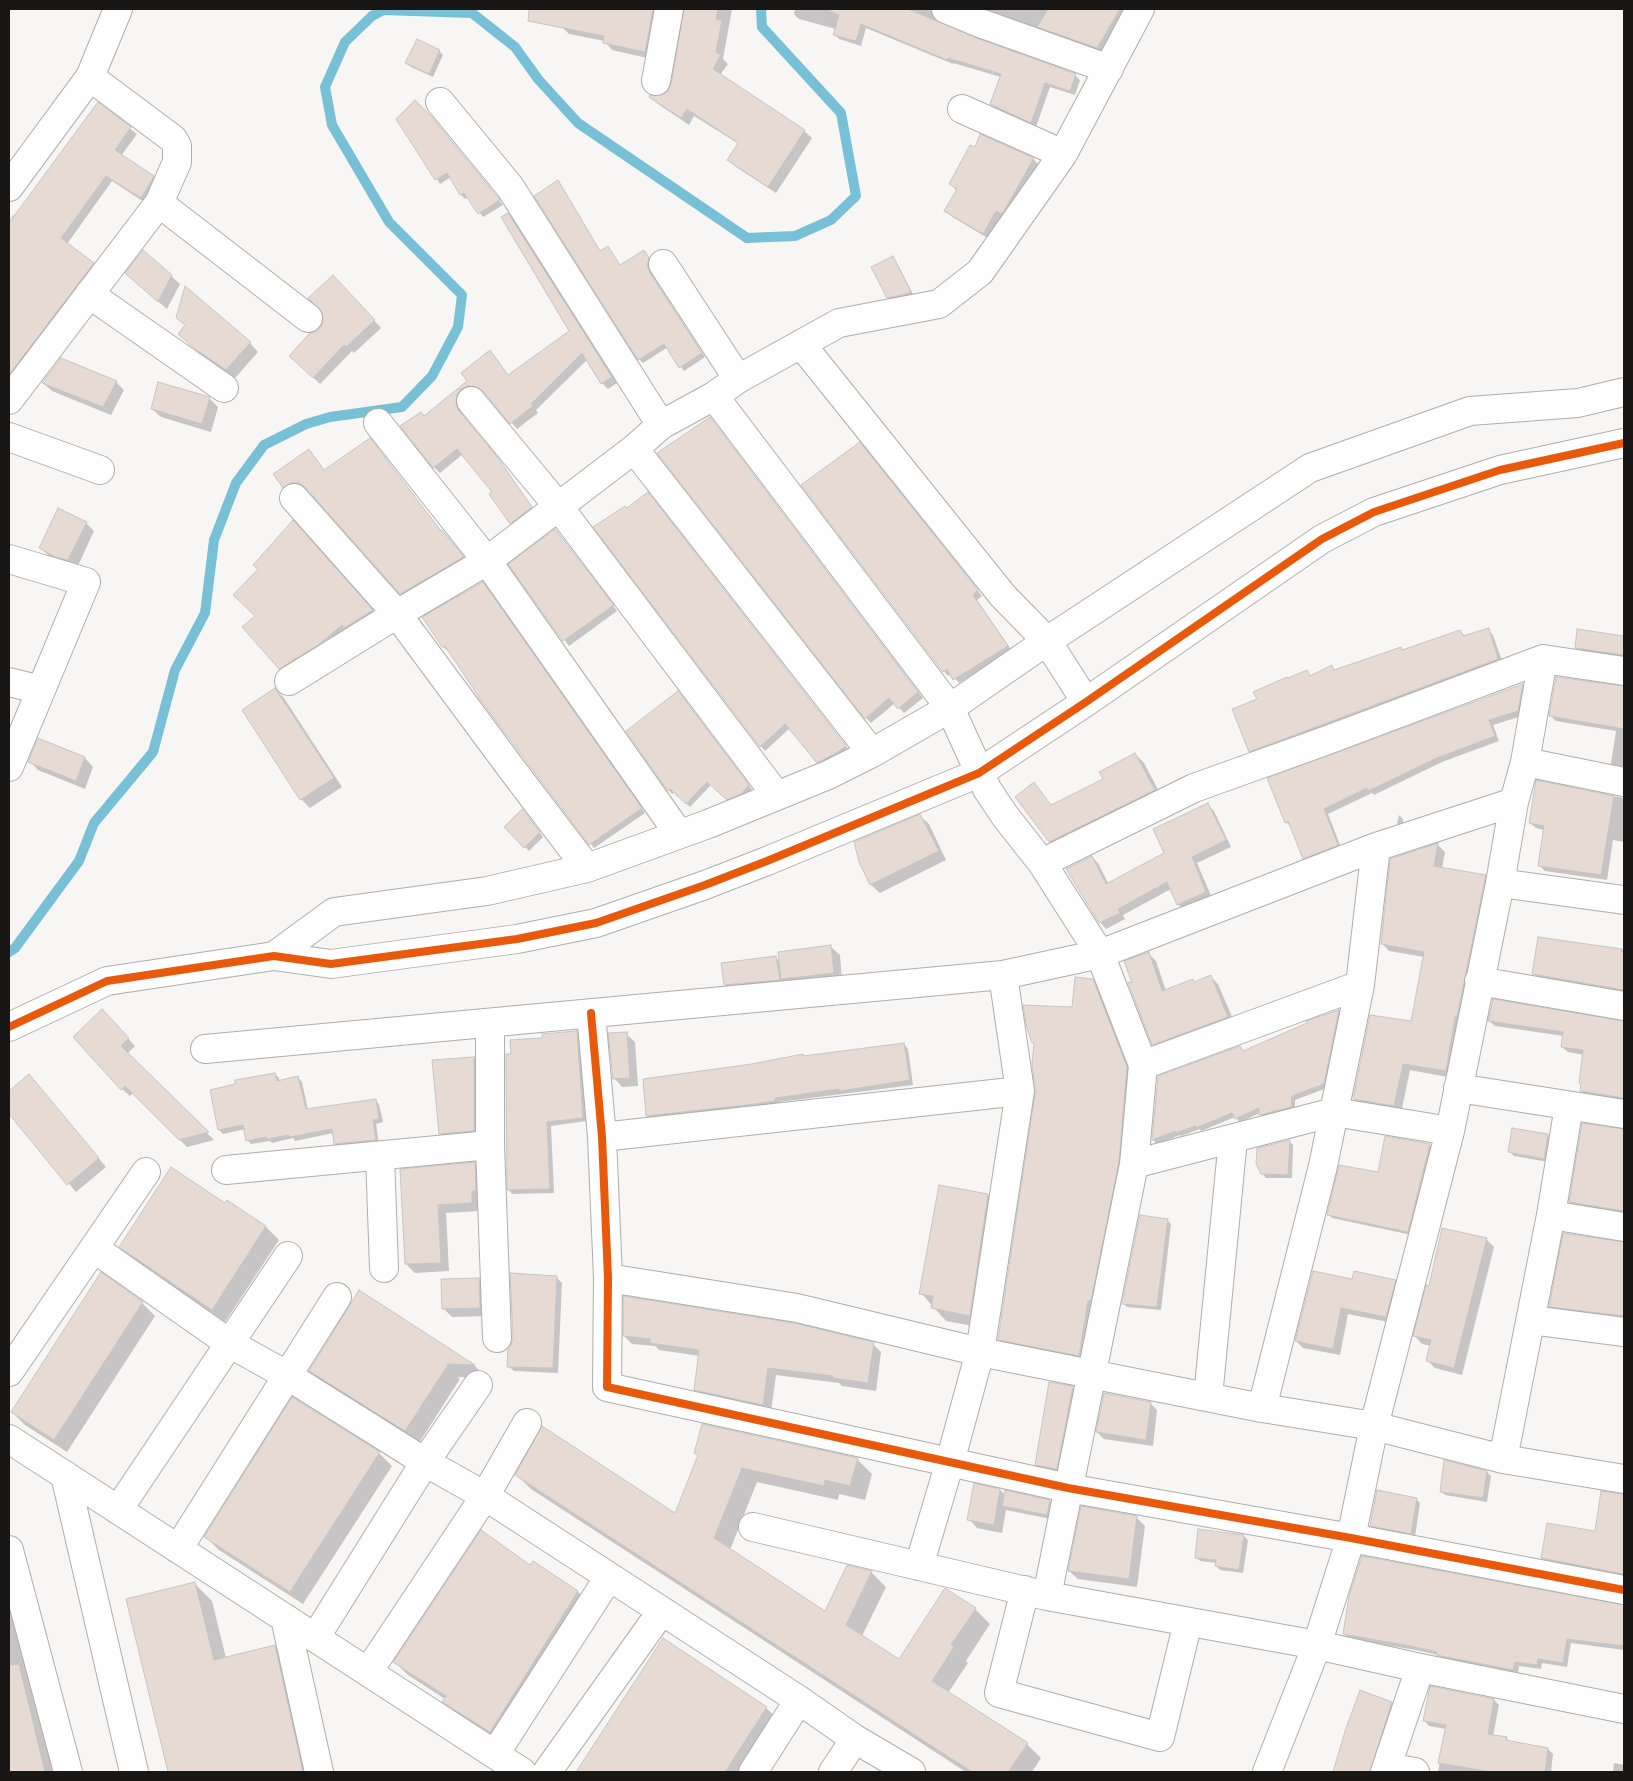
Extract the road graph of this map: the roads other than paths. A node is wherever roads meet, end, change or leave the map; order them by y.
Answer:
1 (118, 9) edge
2 (669, 9) edge
3 (946, 9) edge
4 (1140, 9) edge
5 (1109, 69) junction
6 (90, 77) junction
7 (656, 81) dead end
8 (440, 102) dead end
9 (962, 109) dead end
10 (1063, 154) junction
11 (9, 187) edge
12 (159, 203) junction
13 (663, 264) dead end
14 (89, 294) junction
15 (308, 318) dead end
16 (801, 344) junction
17 (738, 379) junction
18 (224, 388) dead end
19 (1624, 392) edge
20 (714, 396) junction
21 (9, 400) edge
22 (471, 401) dead end
23 (378, 423) dead end
24 (661, 425) junction
25 (9, 438) edge
26 (1624, 443) edge
27 (634, 449) junction
28 (100, 470) dead end
29 (294, 498) dead end
30 (558, 506) junction
31 (9, 559) edge
32 (487, 561) junction
33 (397, 614) junction
34 (1047, 642) junction
35 (1544, 659) junction
36 (1624, 671) edge
37 (289, 681) dead end
38 (9, 682) edge
39 (41, 690) junction
40 (1086, 702) junction
41 (950, 708) junction
42 (872, 753) junction
43 (1525, 762) junction
44 (9, 766) edge
45 (983, 781) junction
46 (1624, 782) edge
47 (777, 796) junction
48 (1514, 802) junction
49 (679, 834) junction
50 (1376, 847) junction
51 (1042, 862) junction
52 (587, 868) junction
53 (1500, 883) junction
54 (1624, 900) edge
55 (1100, 954) junction
56 (274, 956) junction
57 (1003, 975) junction
58 (1480, 981) junction
59 (1360, 985) junction
60 (1624, 1006) edge
61 (591, 1013) junction
62 (490, 1023) junction
63 (9, 1026) edge
64 (205, 1049) dead end
65 (1143, 1065) junction
66 (1458, 1088) junction
67 (1020, 1091) junction
68 (1569, 1106) junction
69 (1334, 1112) junction
70 (1624, 1114) edge
71 (1450, 1131) junction
72 (602, 1137) junction
73 (1232, 1139) junction
74 (490, 1145) junction
75 (380, 1156) junction
76 (1134, 1164) junction
77 (226, 1170) dead end
78 (146, 1172) dead end
79 (1551, 1215) junction
80 (1624, 1227) edge
81 (94, 1248) junction
82 (288, 1256) dead end
83 (384, 1268) dead end
84 (608, 1278) junction
85 (338, 1296) dead end
86 (1531, 1320) junction
87 (1624, 1332) edge
88 (497, 1338) dead end
89 (229, 1343) junction
90 (980, 1352) junction
91 (9, 1372) edge
92 (1092, 1374) junction
93 (288, 1376) junction
94 (478, 1385) dead end
95 (1208, 1397) junction
96 (1262, 1408) junction
97 (527, 1423) dead end
98 (1374, 1426) junction
99 (9, 1444) edge
100 (1503, 1459) junction
101 (425, 1462) junction
102 (950, 1462) junction
103 (65, 1475) junction
104 (1624, 1479) edge
105 (1068, 1488) junction
106 (485, 1496) junction
107 (118, 1510) junction
108 (753, 1528) dead end
109 (1351, 1538) junction
110 (178, 1549) junction
111 (9, 1550) edge
112 (919, 1566) junction
113 (609, 1577) junction
114 (1624, 1590) edge
115 (1036, 1593) junction
116 (661, 1612) junction
117 (285, 1618) junction
118 (1188, 1622) junction
119 (315, 1638) junction
120 (1317, 1645) junction
121 (1420, 1668) junction
122 (368, 1672) junction
123 (799, 1700) junction
124 (1624, 1709) edge
125 (855, 1739) junction
126 (495, 1754) junction
127 (1386, 1769) edge
128 (68, 1772) edge
129 (134, 1772) edge
130 (319, 1772) edge
131 (522, 1772) edge
132 (547, 1772) edge
133 (753, 1772) edge
134 (833, 1772) edge
135 (911, 1772) edge
136 (1267, 1772) edge
137 (1415, 1772) edge

1 - 6 street
2 - 7 street
3 - 5 street
4 - 5 street
5 - 10 street
6 - 11 street
6 - 12 street
8 - 24 street
9 - 10 street
10 - 16 street
12 - 14 street
12 - 15 street
13 - 17 street
14 - 18 street
14 - 21 street
16 - 17 street
16 - 34 street
17 - 20 street
19 - 34 street
20 - 24 street
20 - 41 street
22 - 30 street
23 - 32 street
24 - 27 street
25 - 28 street
26 - 40 street
27 - 30 street
27 - 42 street
29 - 33 street
30 - 32 street
30 - 47 street
31 - 39 street
32 - 33 street
32 - 49 street
33 - 37 street
33 - 52 street
34 - 40 street
34 - 41 street
35 - 36 street
35 - 43 street
35 - 51 street
38 - 39 street
39 - 44 street
40 - 45 street
41 - 42 street
41 - 45 street
42 - 47 street
43 - 46 street
43 - 48 street
45 - 51 street
45 - 56 street
47 - 49 street
48 - 50 street
48 - 53 street
49 - 52 street
50 - 55 street
50 - 59 street
51 - 55 street
52 - 56 street
53 - 54 street
53 - 58 street
55 - 57 street
55 - 65 street
56 - 63 street
57 - 61 street
57 - 67 street
58 - 60 street
58 - 66 street
59 - 65 street
59 - 69 street
61 - 62 street
61 - 72 street
62 - 64 street
62 - 74 street
65 - 76 street
66 - 68 street
66 - 71 street
67 - 72 street
67 - 90 street
68 - 70 street
68 - 79 street
69 - 71 street
69 - 73 street
69 - 96 street
71 - 98 street
72 - 84 street
73 - 76 street
73 - 95 street
74 - 75 street
74 - 88 street
75 - 77 street
75 - 83 street
76 - 92 street
78 - 81 street
79 - 80 street
79 - 86 street
81 - 89 street
81 - 91 street
82 - 89 street
84 - 90 street
84 - 102 street
85 - 93 street
86 - 87 street
86 - 100 street
89 - 93 street
89 - 107 street
90 - 92 street
90 - 102 street
92 - 95 street
92 - 105 street
93 - 101 street
93 - 110 street
94 - 101 street
95 - 96 street
96 - 98 street
97 - 106 street
98 - 100 street
98 - 109 street
99 - 103 street
100 - 104 street
101 - 106 street
101 - 119 street
102 - 105 street
102 - 112 street
103 - 107 street
103 - 129 street
105 - 109 street
105 - 115 street
106 - 113 street
106 - 122 street
107 - 110 street
108 - 112 street
109 - 114 street
109 - 120 street
110 - 117 street
111 - 128 street
112 - 115 street
113 - 116 street
113 - 126 street
115 - 118 street
115 - 118 street
116 - 123 street
116 - 132 street
117 - 119 street
117 - 130 street
118 - 120 street
119 - 122 street
120 - 121 street
120 - 136 street
121 - 124 street
121 - 127 street
122 - 126 street
123 - 125 street
123 - 133 street
125 - 134 street
125 - 135 street
126 - 131 street
127 - 137 street

